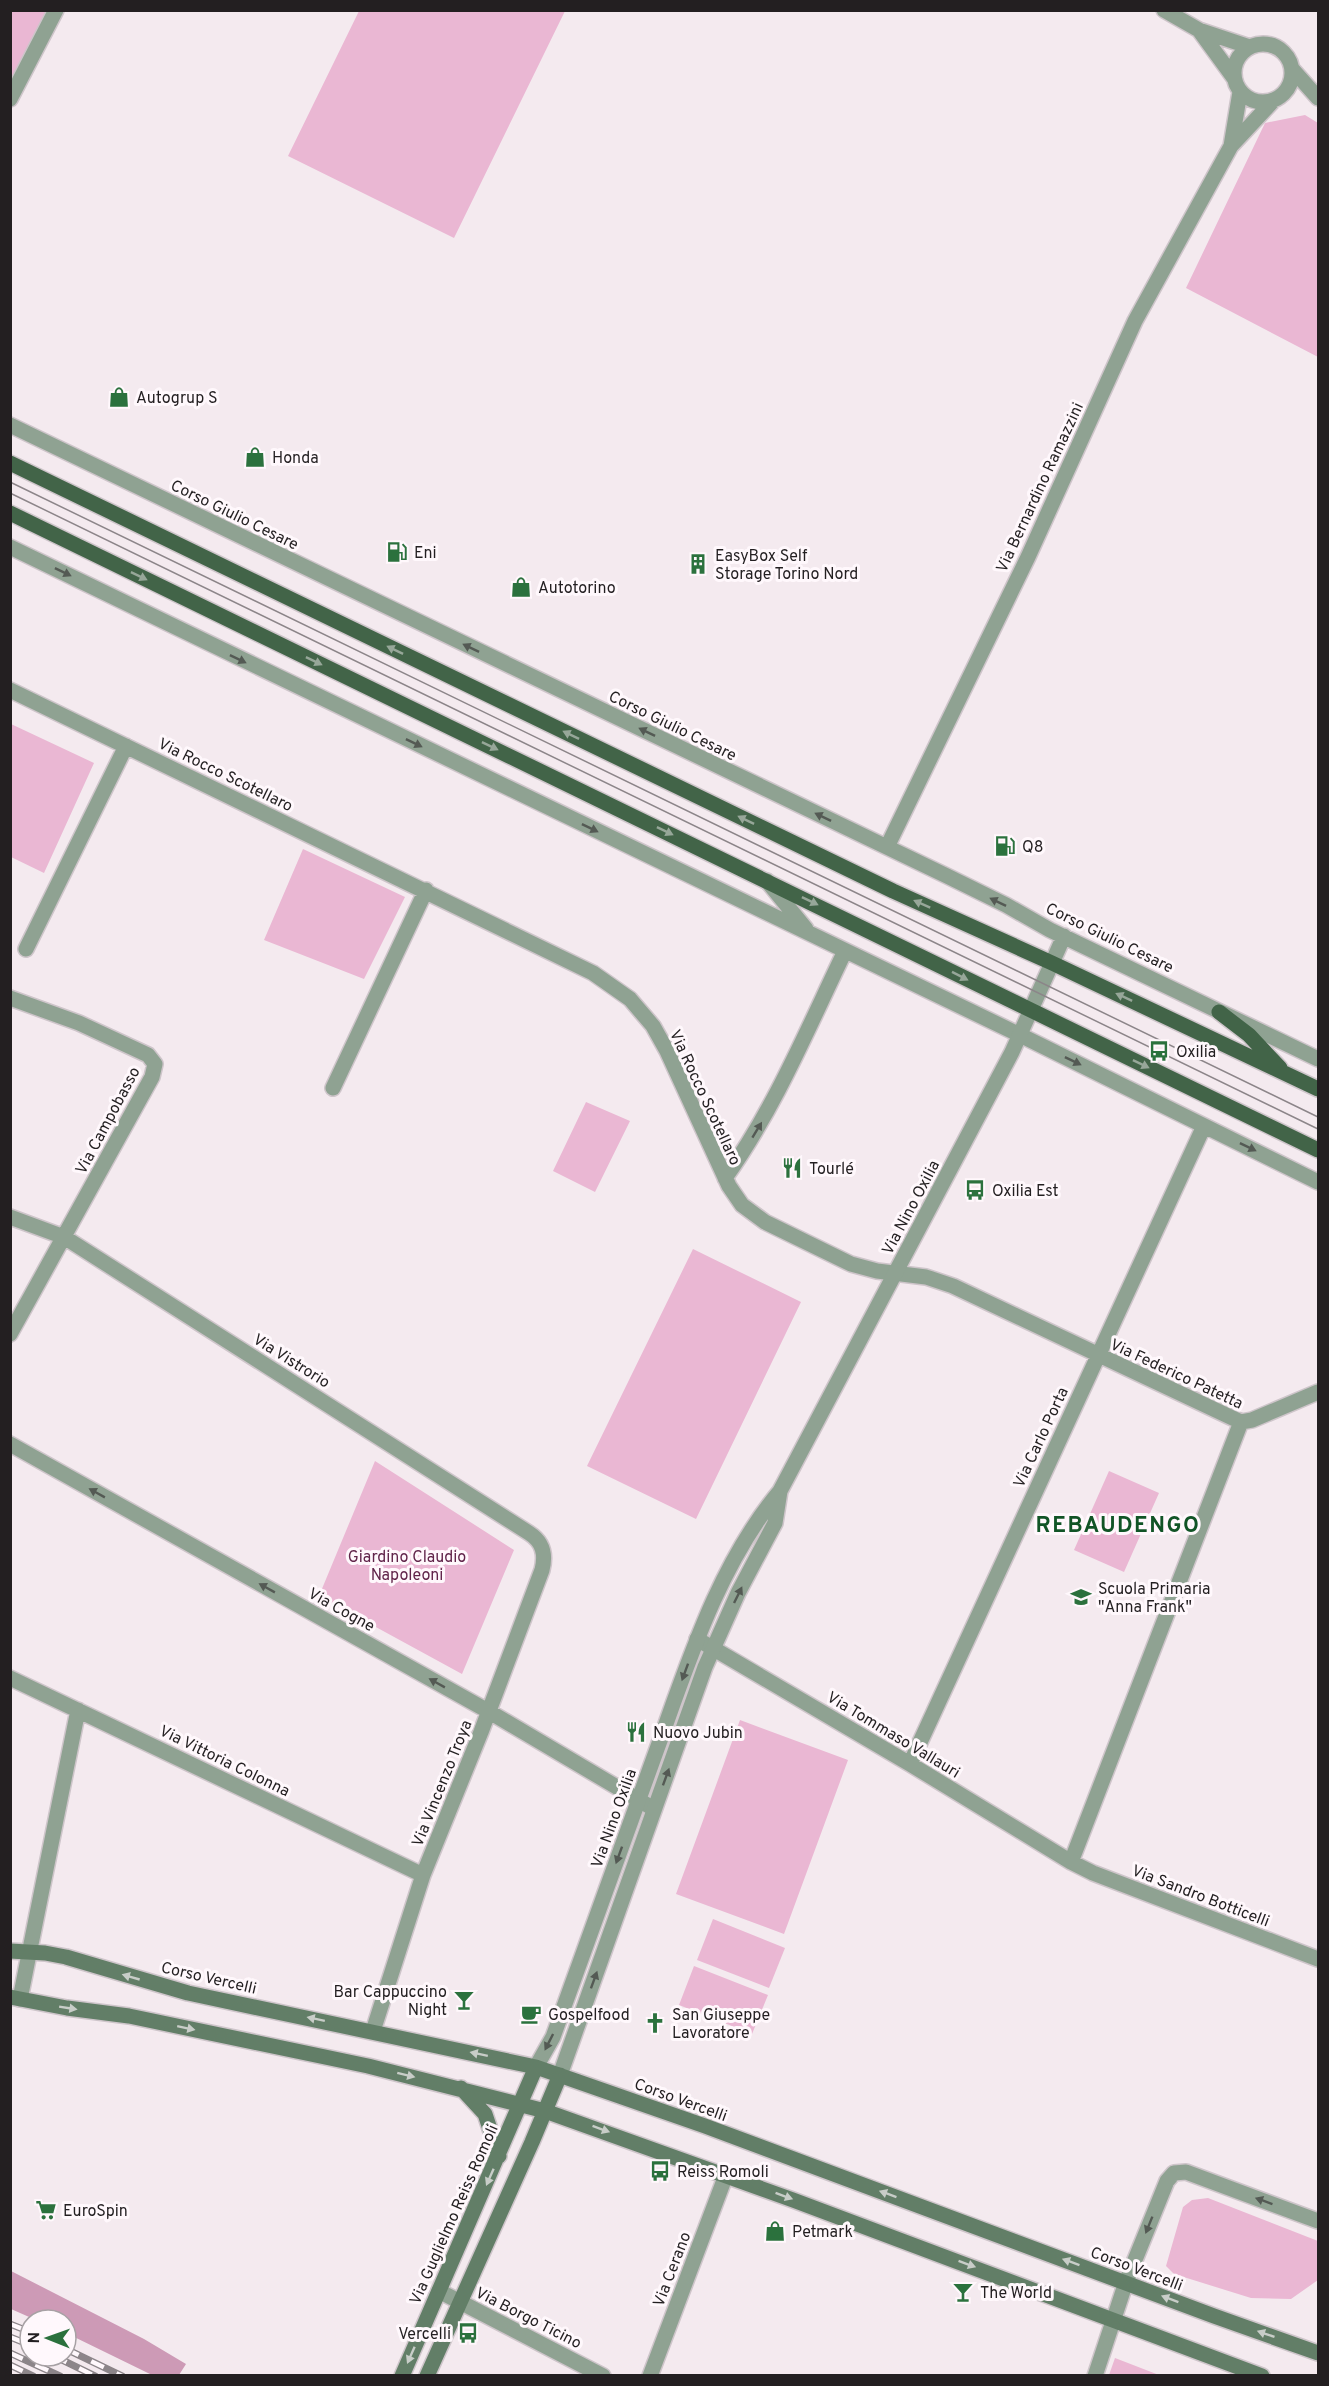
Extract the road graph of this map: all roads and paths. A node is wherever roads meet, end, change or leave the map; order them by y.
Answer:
1 (56, 10) edge
2 (1164, 10) edge
3 (1199, 30) junction
4 (1250, 46) junction
5 (1293, 70) junction
6 (1237, 85) junction
7 (1316, 97) edge
8 (10, 99) edge
9 (1276, 100) junction
10 (1231, 146) junction
11 (10, 425) edge
12 (10, 463) edge
13 (10, 513) edge
14 (10, 547) edge
15 (10, 690) edge
16 (126, 746) junction
17 (887, 847) junction
18 (767, 881) junction
19 (426, 890) junction
20 (810, 934) junction
21 (1064, 936) junction
22 (26, 950) dead end
23 (845, 951) junction
24 (1052, 963) junction
25 (10, 998) edge
26 (1031, 1011) junction
27 (1219, 1012) junction
28 (1020, 1035) junction
29 (1318, 1059) edge
30 (1286, 1074) junction
31 (333, 1088) dead end
32 (1318, 1089) edge
33 (1204, 1126) junction
34 (1318, 1150) edge
35 (724, 1178) junction
36 (1318, 1182) edge
37 (10, 1217) edge
38 (64, 1237) junction
39 (895, 1273) junction
40 (10, 1334) edge
41 (1098, 1355) junction
42 (1318, 1392) edge
43 (1241, 1422) junction
44 (10, 1444) edge
45 (780, 1491) junction
46 (543, 1550) joint
47 (697, 1639) junction
48 (713, 1648) junction
49 (10, 1678) edge
50 (78, 1710) junction
51 (488, 1711) junction
52 (910, 1764) junction
53 (639, 1800) junction
54 (654, 1809) junction
55 (1071, 1862) junction
56 (423, 1875) junction
57 (10, 1951) edge
58 (28, 1951) junction
59 (1318, 1959) edge
60 (15, 1998) edge
61 (373, 2031) junction
62 (536, 2067) junction
63 (560, 2075) junction
64 (461, 2088) junction
65 (521, 2104) junction
66 (545, 2111) junction
67 (499, 2156) junction
68 (726, 2175) junction
69 (1318, 2221) edge
70 (1126, 2282) junction
71 (439, 2291) junction
72 (460, 2302) junction
73 (1114, 2319) junction
74 (1318, 2352) edge
75 (402, 2376) edge
76 (427, 2376) edge
77 (603, 2376) edge
78 (650, 2376) edge
79 (1095, 2376) edge
80 (1262, 2376) edge

1 - 8 street
2 - 3 street
3 - 4 street
3 - 6 street
4 - 5 street
4 - 6 street
5 - 7 street
5 - 9 street
6 - 9 street
6 - 10 street, Via Bernardino Ramazzini
7 - 9 street
9 - 10 street, Via Bernardino Ramazzini
10 - 17 street, Via Bernardino Ramazzini
17 -> 11 street, Corso Giulio Cesare
24 -> 12 main road
13 -> 18 main road
14 -> 20 street
15 - 16 street, Via Rocco Scotellaro
16 - 19 street, Via Rocco Scotellaro
16 - 22 street
21 -> 17 street, Corso Giulio Cesare
18 - 20 street
18 -> 26 main road
19 - 31 street
19 - 35 street, Via Rocco Scotellaro
20 - 23 street
21 - 24 street, Via Nino Oxilia
21 - 27 street, Corso Giulio Cesare
23 - 28 street
35 -> 23 street
24 - 26 street, Via Nino Oxilia
30 -> 24 main road
25 - 38 street, Via Campobasso
26 - 28 street, Via Nino Oxilia
26 -> 34 main road
27 - 29 street, Corso Giulio Cesare
27 - 30 main road
28 -> 33 street
28 - 39 street, Via Nino Oxilia
30 - 32 main road
33 -> 36 street
33 - 41 street, Via Carlo Porta
35 - 39 street, Via Rocco Scotellaro
37 - 38 street, Via Vistrorio
38 - 40 street, Via Campobasso
38 - 46 street, Via Vistrorio
39 - 41 street, Via Federico Patetta
39 - 45 street, Via Nino Oxilia
41 - 43 street, Via Federico Patetta
41 - 52 street, Via Carlo Porta
42 - 43 street
43 - 55 street, Via Federico Patetta
51 -> 44 street, Via Cogne
45 - 47 street, Via Nino Oxilia
48 -> 45 street, Via Nino Oxilia
46 - 51 street, Via Vincenzo Troya
47 - 48 street, Via Tommaso Vallauri
47 -> 53 street, Via Nino Oxilia
48 - 52 street, Via Tommaso Vallauri
54 -> 48 street, Via Nino Oxilia
49 - 50 street, Via Vittoria Colonna
50 - 56 street, Via Vittoria Colonna
50 - 58 street
51 - 53 street, Via Cogne
51 - 56 street, Via Vincenzo Troya
52 - 55 street, Via Tommaso Vallauri
53 - 54 street, Via Cogne
53 -> 62 street, Via Nino Oxilia
63 -> 54 street, Via Nino Oxilia
55 - 59 street, Via Sandro Botticelli
56 - 61 street, Via Vincenzo Troya
57 - 58 main road, Corso Vercelli
58 - 60 street
61 -> 58 main road, Corso Vercelli
60 -> 64 main road
62 -> 61 main road, Corso Vercelli
62 - 63 main road, Corso Vercelli
62 - 65 main road, Via Guglielmo Reiss Romoli
63 - 66 main road
70 -> 63 main road, Corso Vercelli
64 - 65 main road
64 - 67 main road
65 - 66 main road
65 - 67 main road, Via Guglielmo Reiss Romoli
66 -> 68 main road
66 - 72 main road
67 -> 71 main road, Via Guglielmo Reiss Romoli
68 -> 73 main road
68 - 78 street, Via Cerano
69 -> 70 street
70 - 73 street
74 -> 70 main road, Corso Vercelli
71 - 72 street, Via Borgo Ticino
71 -> 75 main road, Via Guglielmo Reiss Romoli
72 - 76 main road
72 - 77 street, Via Borgo Ticino
73 - 79 street
73 - 80 main road

